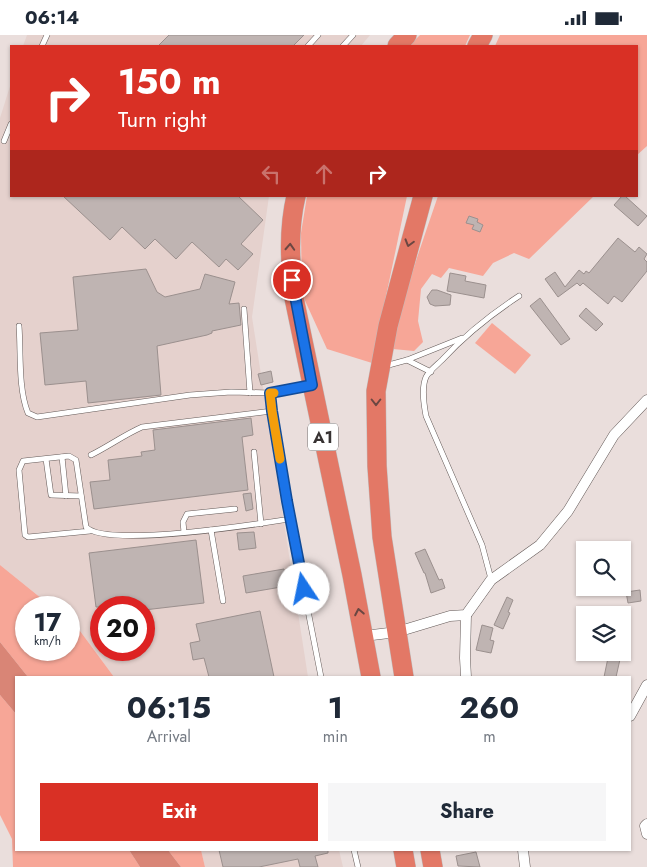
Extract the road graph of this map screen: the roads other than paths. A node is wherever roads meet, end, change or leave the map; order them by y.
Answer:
1 (318, 35) edge
2 (354, 35) edge
3 (408, 35) edge
4 (309, 45) edge
5 (344, 45) edge
6 (398, 45) edge
7 (10, 126) edge
8 (4, 141) dead end
9 (296, 197) edge
10 (423, 197) edge
11 (520, 295) dead end
12 (244, 309) dead end
13 (19, 326) dead end
14 (464, 337) junction
15 (407, 360) junction
16 (380, 368) junction
17 (431, 372) junction
18 (312, 385) junction
19 (250, 393) junction
20 (270, 393) junction
21 (647, 400) edge
22 (272, 411) junction
23 (254, 452) dead end
24 (91, 455) dead end
25 (62, 457) junction
26 (46, 459) junction
27 (66, 496) junction
28 (81, 496) junction
29 (235, 509) dead end
30 (290, 519) junction
31 (261, 524) junction
32 (90, 531) junction
33 (211, 531) junction
34 (184, 532) junction
35 (491, 580) junction
36 (223, 601) dead end
37 (466, 615) junction
38 (394, 627) junction
39 (361, 639) junction
40 (321, 676) edge
41 (371, 676) edge
42 (404, 676) edge
43 (466, 676) edge
44 (647, 685) edge
45 (631, 714) edge
46 (647, 824) edge
47 (647, 834) edge
48 (354, 851) edge
49 (403, 851) edge
50 (430, 851) edge
51 (523, 851) edge
52 (358, 867) edge
53 (406, 867) edge
54 (433, 867) edge
55 (525, 867) edge

1 - 4 lane
2 - 5 lane
3 - 6 highway
7 - 8 lane
18 -> 9 highway, A1
10 -> 16 highway
11 - 14 lane
12 - 19 lane
13 - 19 lane
14 - 15 lane
14 - 17 lane
15 - 16 lane
15 - 17 lane
16 -> 38 highway
17 - 35 lane
18 - 20 lane
39 -> 18 highway, A1
19 - 20 lane
20 - 22 lane
21 - 35 street
22 - 24 lane
22 - 30 lane
23 - 31 lane
25 - 26 lane
25 - 27 lane
25 - 28 lane
26 - 27 lane
26 - 32 lane
27 - 28 lane
28 - 32 lane
29 - 34 lane
30 - 31 lane
30 - 40 lane
31 - 33 lane
32 - 34 lane
33 - 34 lane
33 - 36 lane
35 - 37 street
37 - 38 street
37 - 43 street
38 - 39 street
38 - 42 highway
39 - 41 highway, A1
44 - 45 street
46 - 47 street
48 - 52 lane
49 - 53 highway
50 - 54 highway
51 - 55 street

